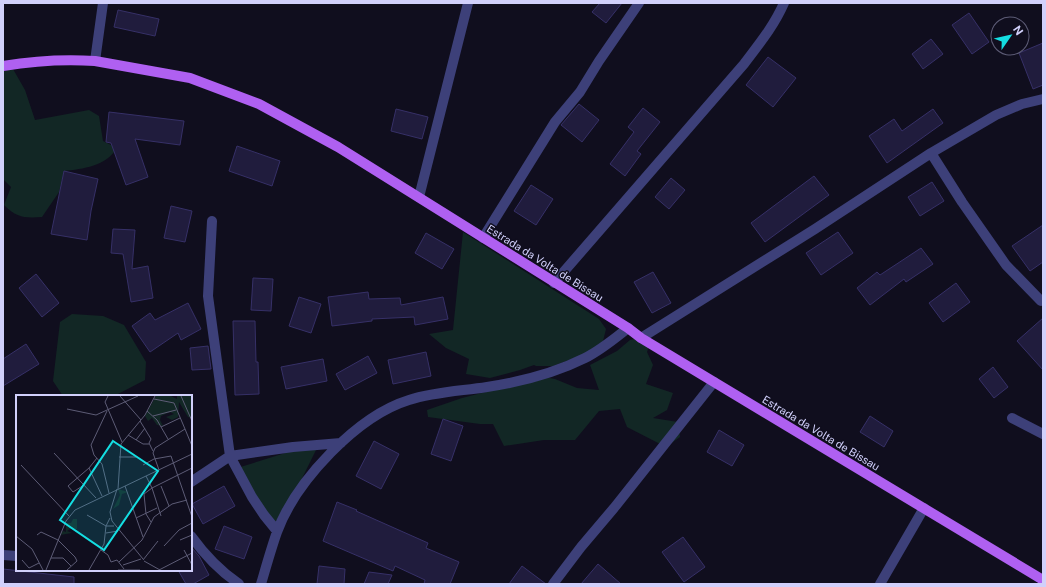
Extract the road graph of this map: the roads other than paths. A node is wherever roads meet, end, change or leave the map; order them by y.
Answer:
1 (103, 3) edge
2 (468, 3) edge
3 (639, 3) edge
4 (784, 3) edge
5 (95, 61) junction
6 (3, 66) edge
7 (1043, 99) edge
8 (932, 153) junction
9 (419, 197) junction
10 (212, 221) dead end
11 (483, 238) junction
12 (554, 283) junction
13 (1041, 301) dead end
14 (628, 328) junction
15 (641, 338) junction
16 (714, 382) junction
17 (1012, 418) dead end
18 (1043, 434) edge
19 (341, 443) junction
20 (230, 456) junction
21 (192, 481) edge
22 (924, 508) junction
23 (277, 531) junction
24 (192, 537) edge
25 (3, 555) edge
26 (16, 556) edge
27 (1043, 580) edge
28 (239, 584) edge
29 (261, 584) edge
30 (553, 584) edge
31 (880, 584) edge

1 - 5 street
2 - 9 street
3 - 11 street
4 - 12 street
5 - 6 main road, Estrada da Volta de Bissau
5 - 9 main road, Estrada da Volta de Bissau
7 - 8 street
8 - 13 street
8 - 15 street
9 - 11 main road, Estrada da Volta de Bissau
10 - 20 street
11 - 12 main road, Estrada da Volta de Bissau
12 - 14 main road, Estrada da Volta de Bissau
14 - 15 main road, Estrada da Volta de Bissau
14 - 19 street
15 - 16 main road, Estrada da Volta de Bissau
16 - 22 main road, Estrada da Volta de Bissau
16 - 30 street
17 - 18 street
19 - 20 street
19 - 23 street
20 - 21 street
20 - 23 street
22 - 27 main road, Estrada da Volta de Bissau
22 - 31 street
23 - 29 street
24 - 28 street
25 - 26 street

